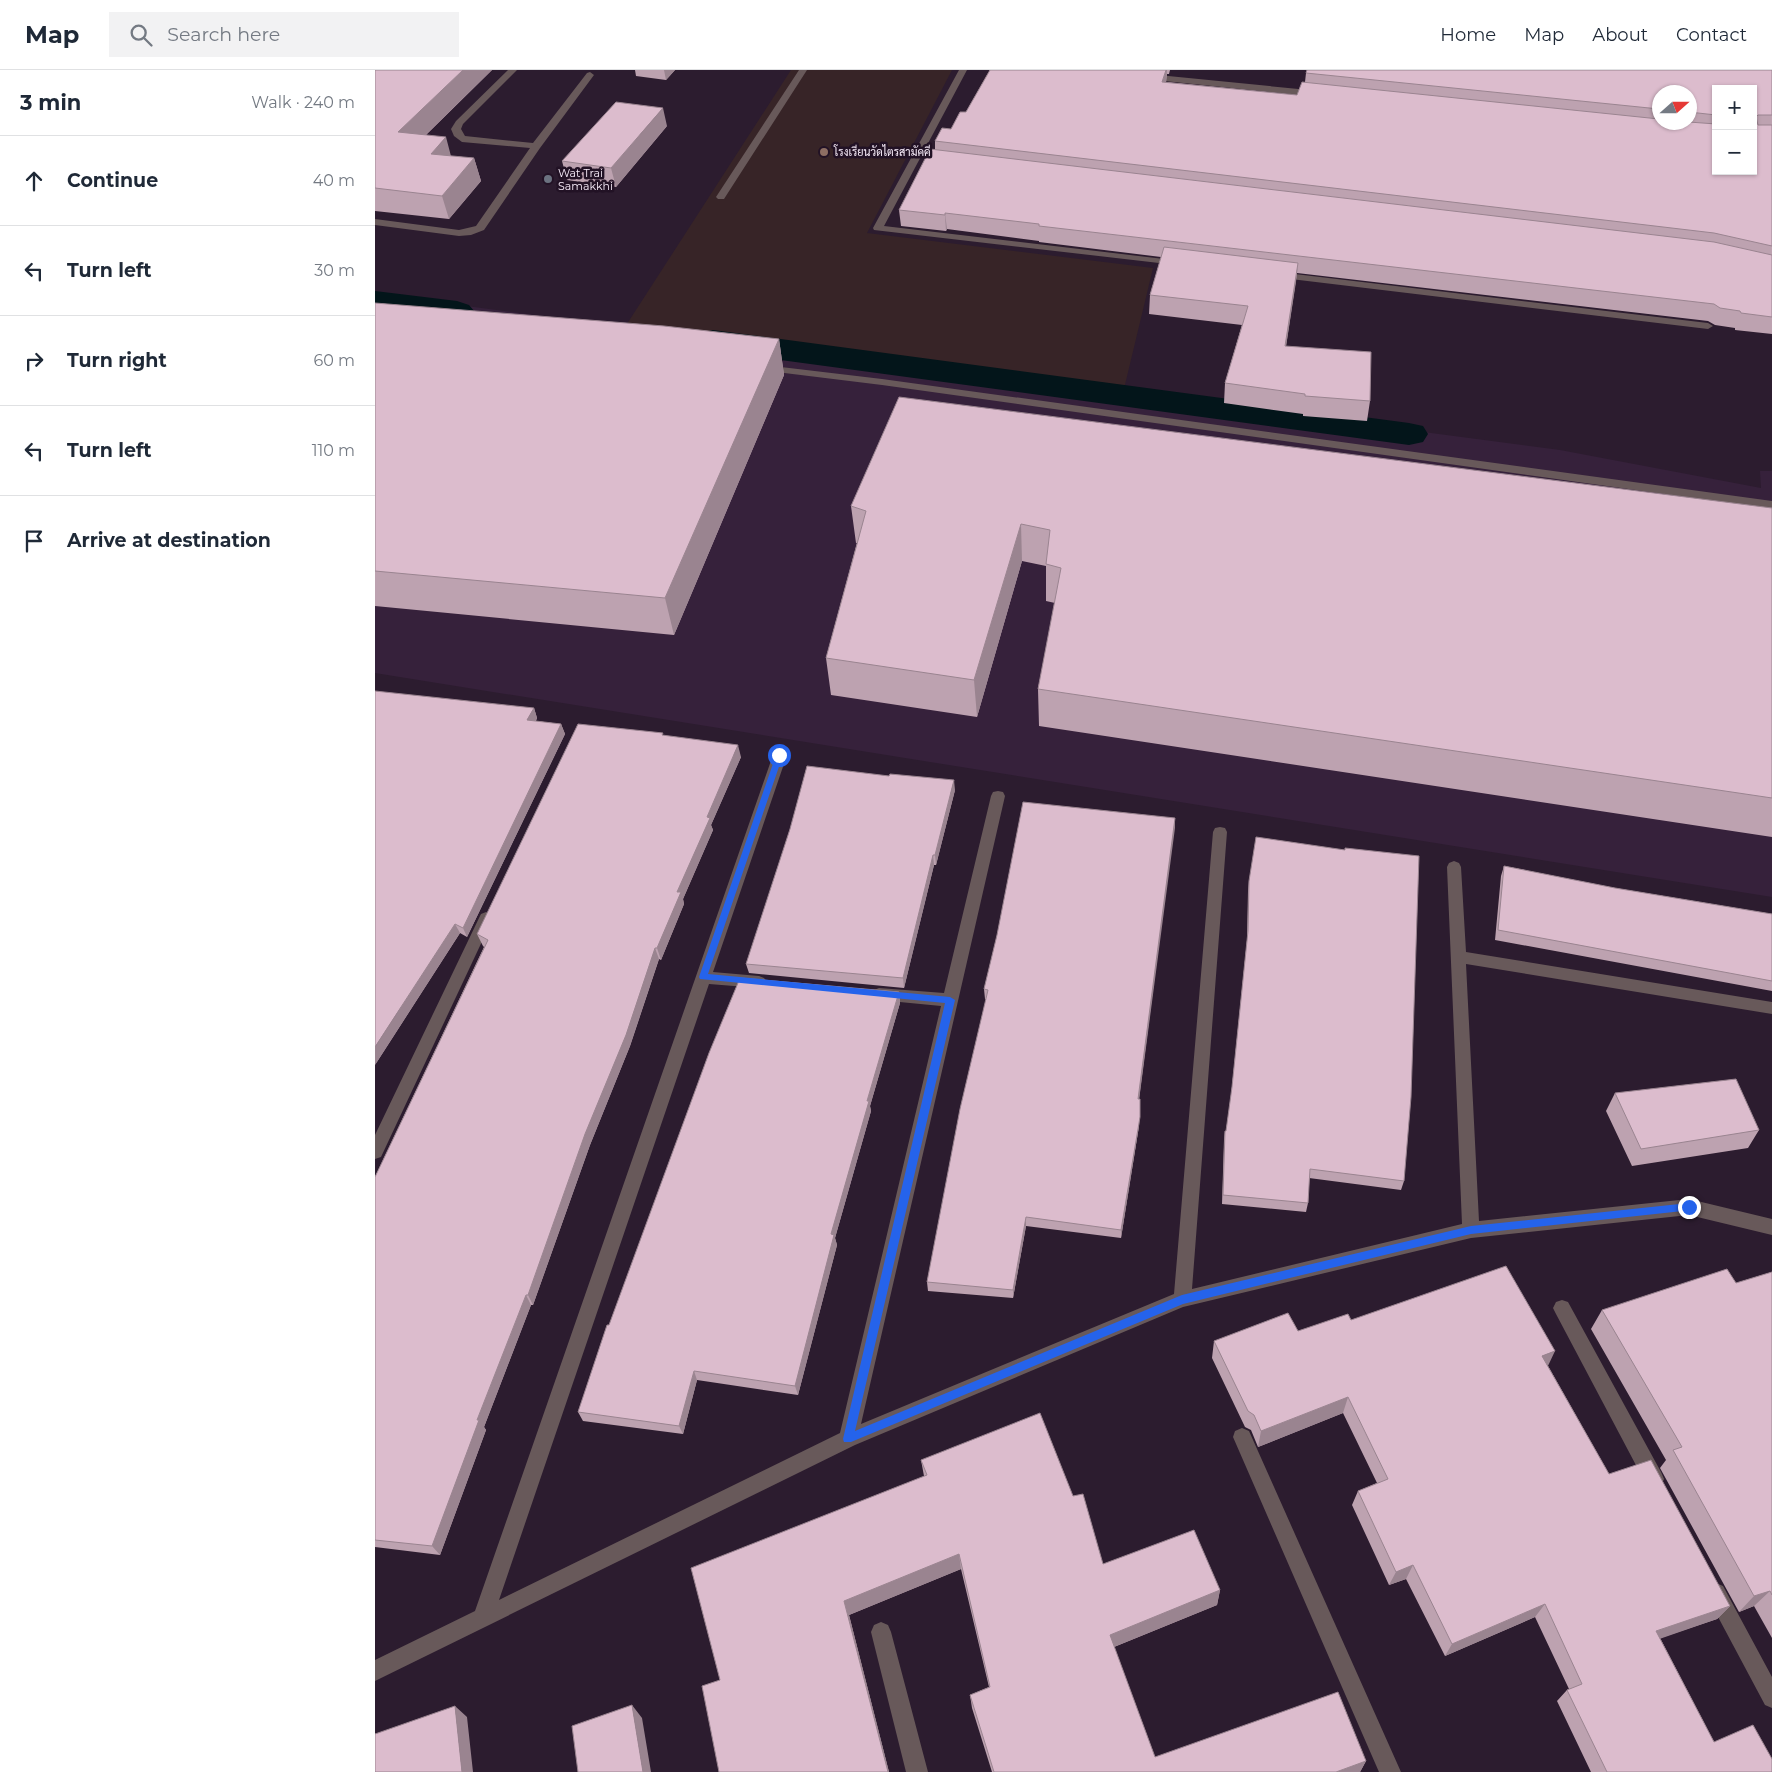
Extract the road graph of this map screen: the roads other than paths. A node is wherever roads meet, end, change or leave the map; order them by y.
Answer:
1 (513, 70) edge
2 (803, 70) edge
3 (963, 70) edge
4 (590, 75) dead end
5 (1133, 75) edge
6 (1331, 96) edge
7 (536, 146) junction
8 (721, 197) dead end
9 (375, 222) edge
10 (1194, 266) edge
11 (1263, 274) edge
12 (1708, 326) dead end
13 (755, 367) edge
14 (1772, 505) edge
15 (779, 755) dead end
16 (998, 796) dead end
17 (1220, 832) dead end
18 (1454, 867) dead end
19 (491, 909) edge
20 (1458, 958) junction
21 (703, 977) junction
22 (772, 983) edge
23 (861, 992) edge
24 (950, 1000) junction
25 (1772, 1008) edge
26 (375, 1152) edge
27 (1772, 1227) edge
28 (1471, 1230) junction
29 (1182, 1300) junction
30 (1562, 1308) dead end
31 (1242, 1437) dead end
32 (848, 1439) junction
33 (1665, 1499) edge
34 (1707, 1577) edge
35 (483, 1617) junction
36 (881, 1632) dead end
37 (375, 1670) edge
38 (1772, 1698) edge
39 (917, 1772) edge
40 (1390, 1772) edge

1 - 7 street
2 - 8 street
3 - 10 street
4 - 7 street
5 - 6 street
7 - 9 street
11 - 12 street
13 - 14 street
15 - 21 street
16 - 24 street
17 - 29 street
18 - 20 street
19 - 26 street
20 - 25 street
20 - 28 street
21 - 22 street
21 - 35 street
23 - 24 street
24 - 32 street
27 - 28 street
28 - 29 street
29 - 32 street
30 - 33 street
31 - 40 street
32 - 35 street
34 - 38 street
35 - 37 street
36 - 39 street

